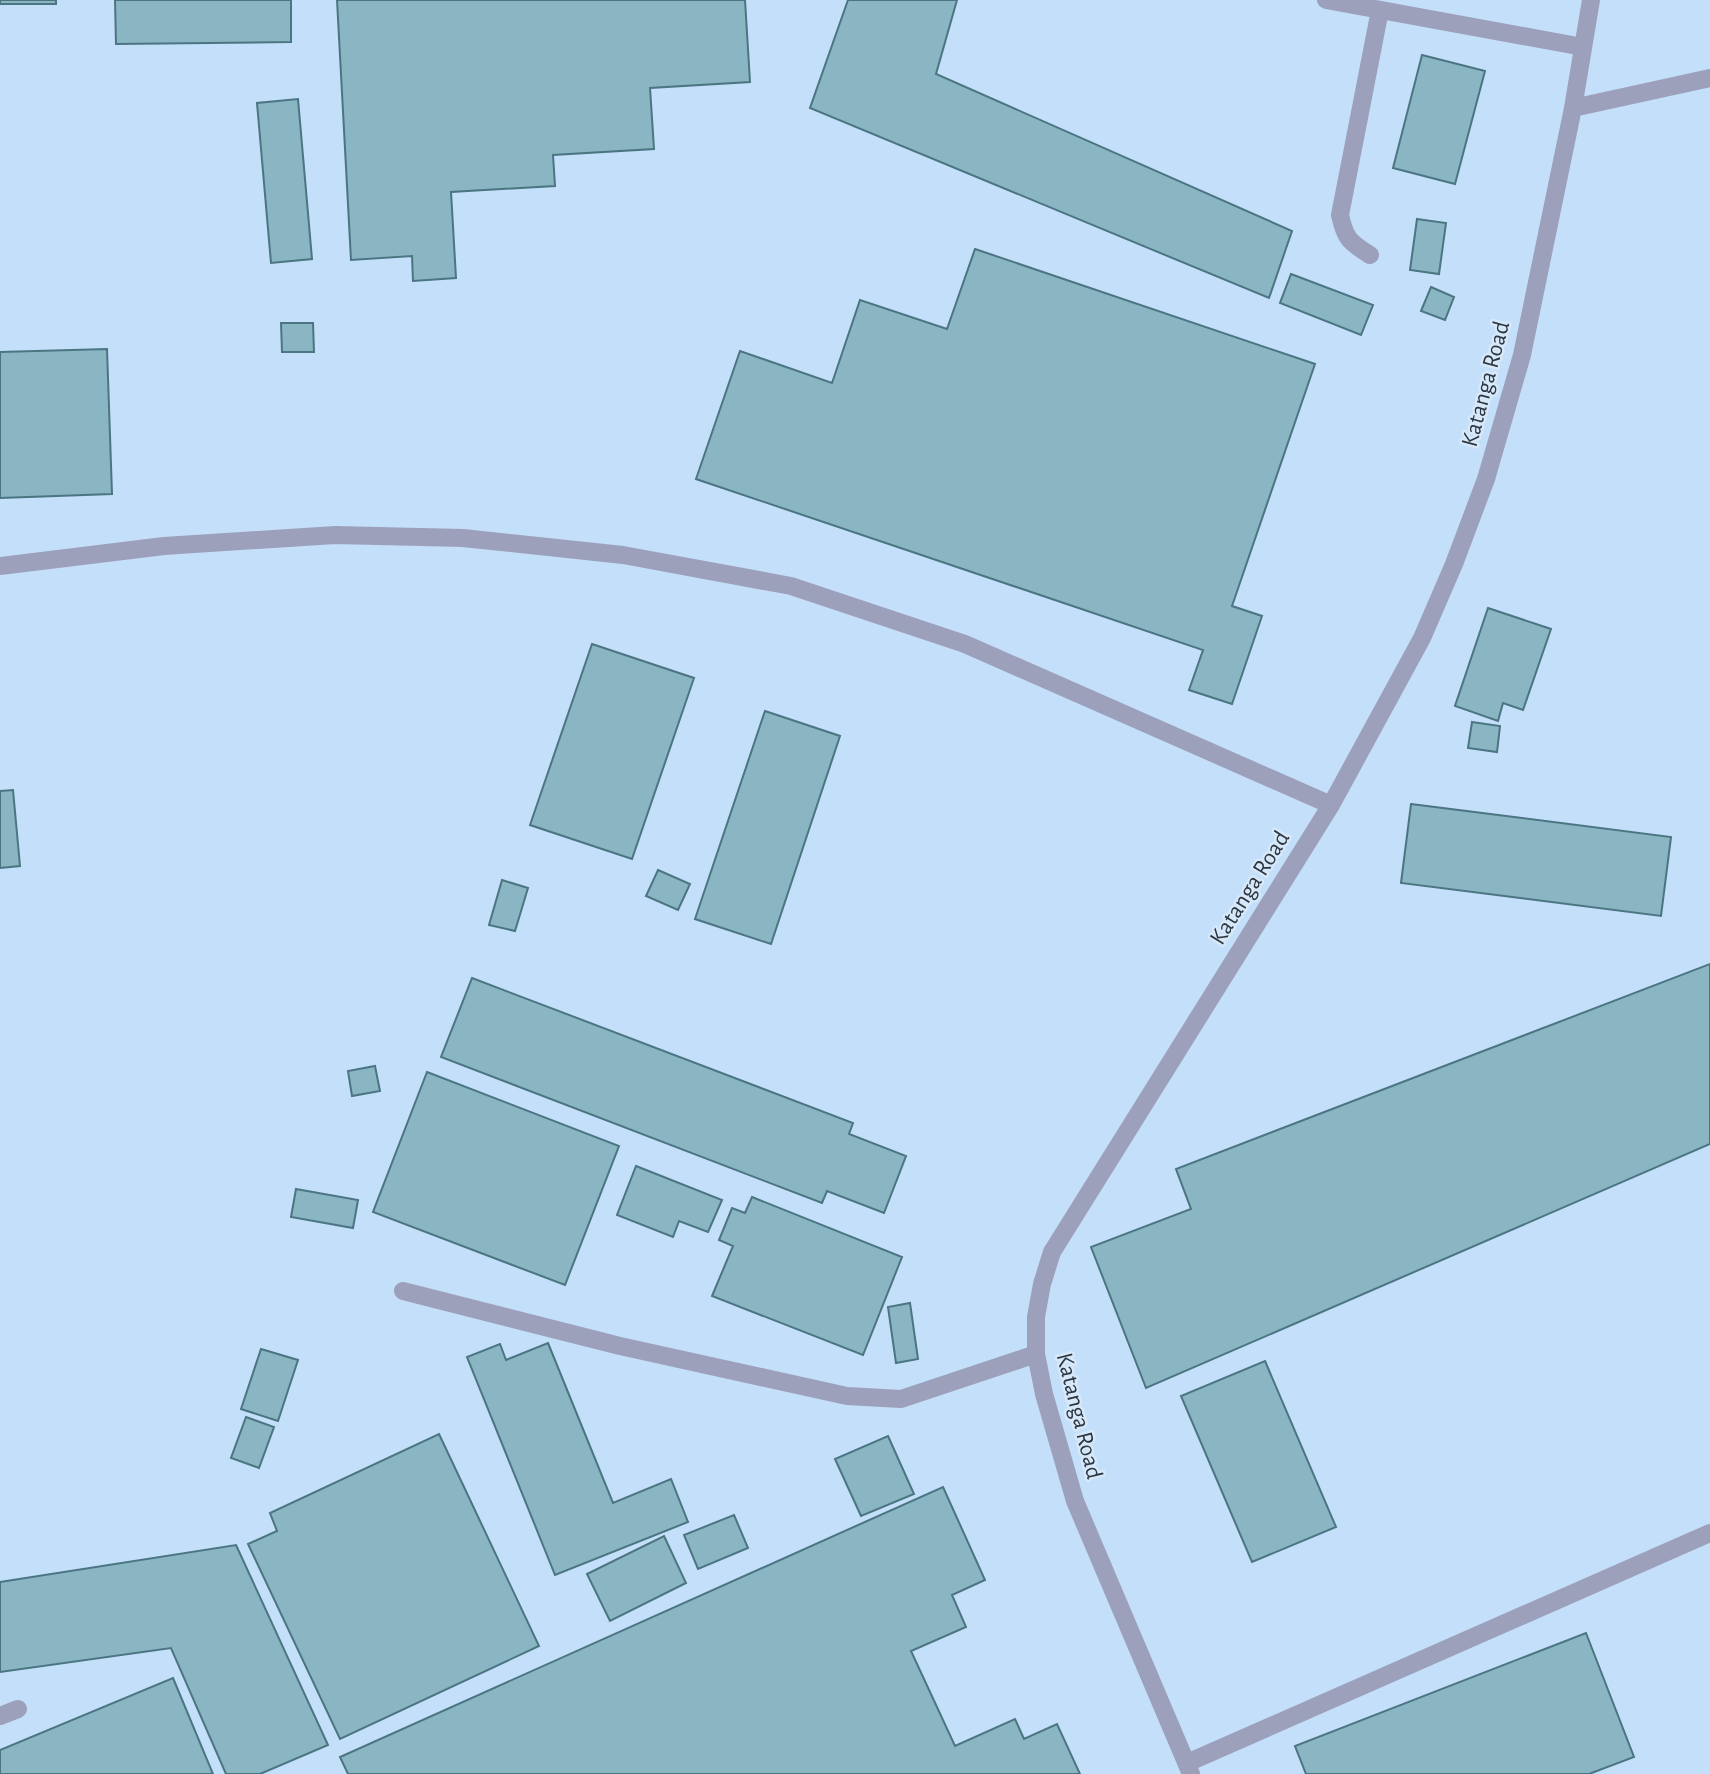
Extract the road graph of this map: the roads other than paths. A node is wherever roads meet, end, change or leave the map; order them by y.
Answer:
1 (1326, 0) edge
2 (1591, 0) edge
3 (1380, 10) junction
4 (1583, 47) junction
5 (1710, 78) edge
6 (1573, 108) junction
7 (1370, 255) dead end
8 (0, 566) edge
9 (1331, 805) junction
10 (403, 1292) dead end
11 (1036, 1354) junction
12 (1710, 1533) edge
13 (18, 1709) dead end
14 (0, 1716) edge
15 (1189, 1768) edge

1 - 3 street
2 - 4 street, Katanga Road
3 - 4 street
3 - 7 street
4 - 6 street, Katanga Road
5 - 6 street
6 - 9 street, Katanga Road
8 - 9 street
9 - 11 street, Katanga Road
10 - 11 street
11 - 15 street, Katanga Road
12 - 15 street
13 - 14 street

